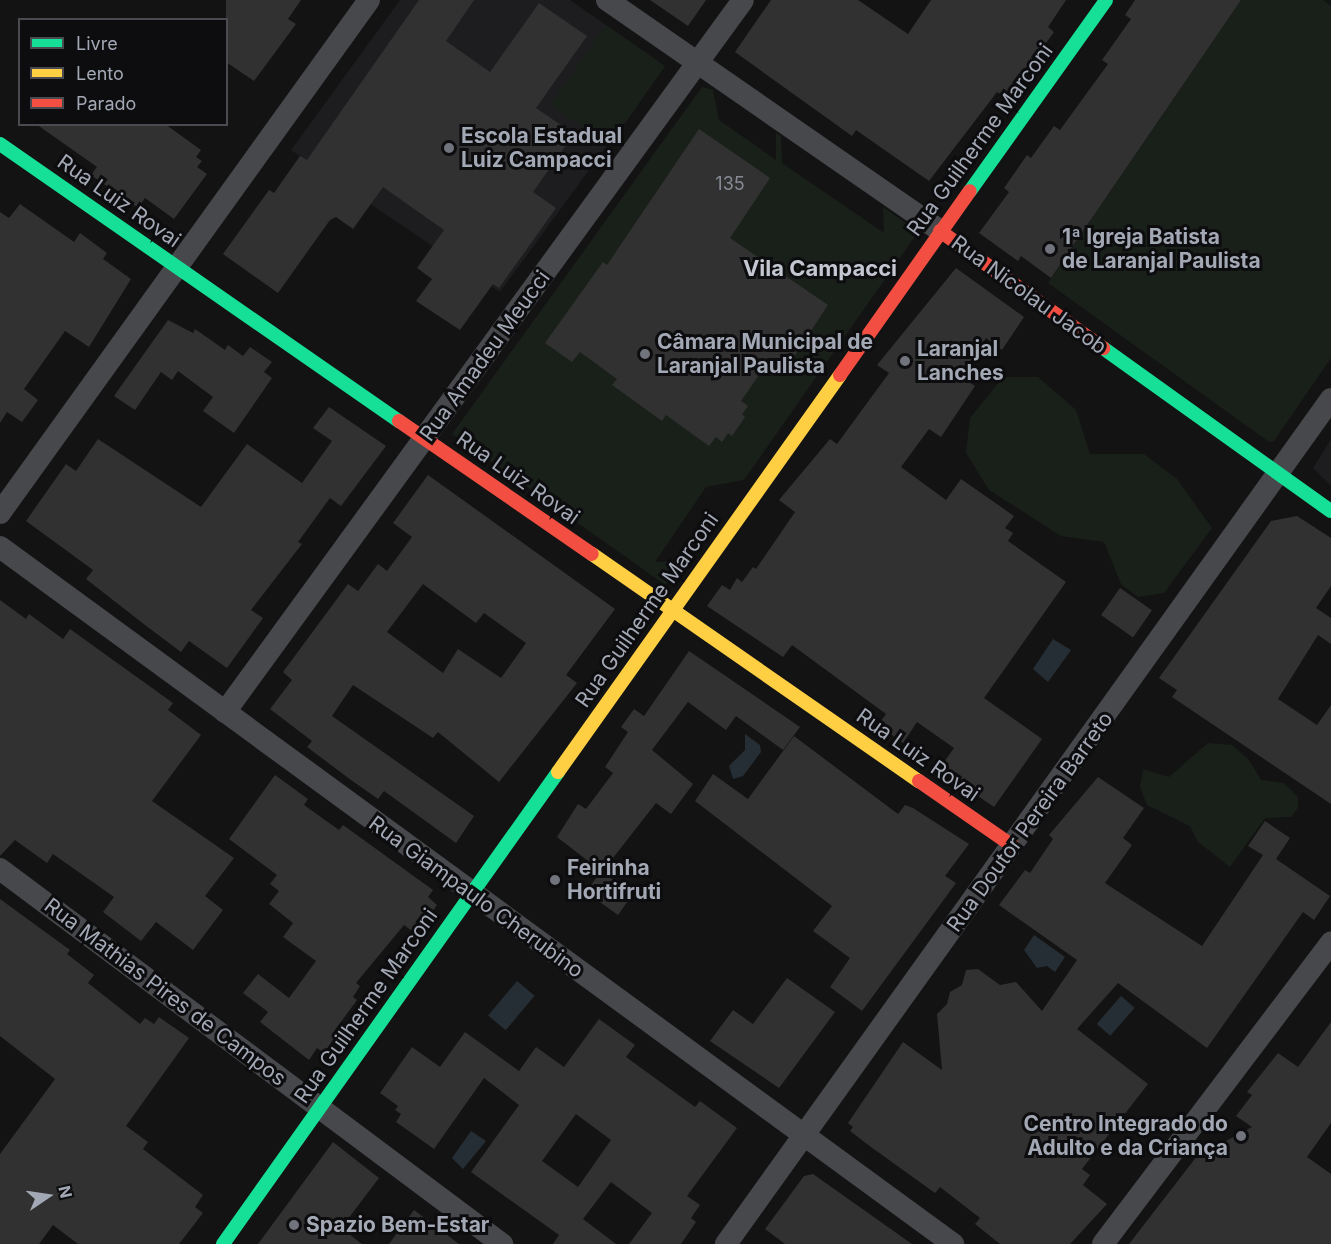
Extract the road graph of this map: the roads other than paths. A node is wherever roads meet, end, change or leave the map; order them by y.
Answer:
1 (369, 0) edge
2 (607, 0) edge
3 (743, 0) edge
4 (1106, 0) edge
5 (698, 63) junction
6 (0, 144) edge
7 (940, 231) junction
8 (175, 266) junction
9 (1331, 399) edge
10 (425, 438) junction
11 (1279, 474) junction
12 (1331, 511) edge
13 (0, 513) edge
14 (0, 547) edge
15 (672, 611) junction
16 (225, 712) junction
17 (1012, 846) junction
18 (0, 869) edge
19 (472, 894) junction
20 (1331, 943) edge
21 (319, 1107) junction
22 (805, 1137) junction
23 (223, 1244) edge
24 (502, 1244) edge
25 (726, 1244) edge
26 (953, 1244) edge
27 (1103, 1244) edge

1 - 8 street
2 - 5 street, Rua Nicolau Jacob
3 - 5 street, Rua Amadeu Meucci
4 - 7 street, Rua Guilherme Marconi
5 - 7 street, Rua Nicolau Jacob
5 - 10 street, Rua Amadeu Meucci
6 - 8 street, Rua Luiz Rovai
7 - 11 street, Rua Nicolau Jacob
7 - 15 street, Rua Guilherme Marconi
8 - 10 street, Rua Luiz Rovai
8 - 13 street
9 - 11 street, Rua Doutor Pereira Barreto
10 - 15 street, Rua Luiz Rovai
10 - 16 street, Rua Amadeu Meucci
11 - 12 street, Rua Nicolau Jacob
11 - 17 street, Rua Doutor Pereira Barreto
14 - 16 street, Rua Giampaulo Cherubino
15 - 17 street, Rua Luiz Rovai
15 - 19 street, Rua Guilherme Marconi
16 - 19 street, Rua Giampaulo Cherubino
17 - 22 street, Rua Doutor Pereira Barreto
18 - 21 street, Rua Mathias Pires de Campos
19 - 21 street, Rua Guilherme Marconi
19 - 22 street, Rua Giampaulo Cherubino
20 - 27 street
21 - 23 street, Rua Guilherme Marconi
21 - 24 street, Rua Mathias Pires de Campos
22 - 25 street, Rua Doutor Pereira Barreto
22 - 26 street, Rua Giampaulo Cherubino

